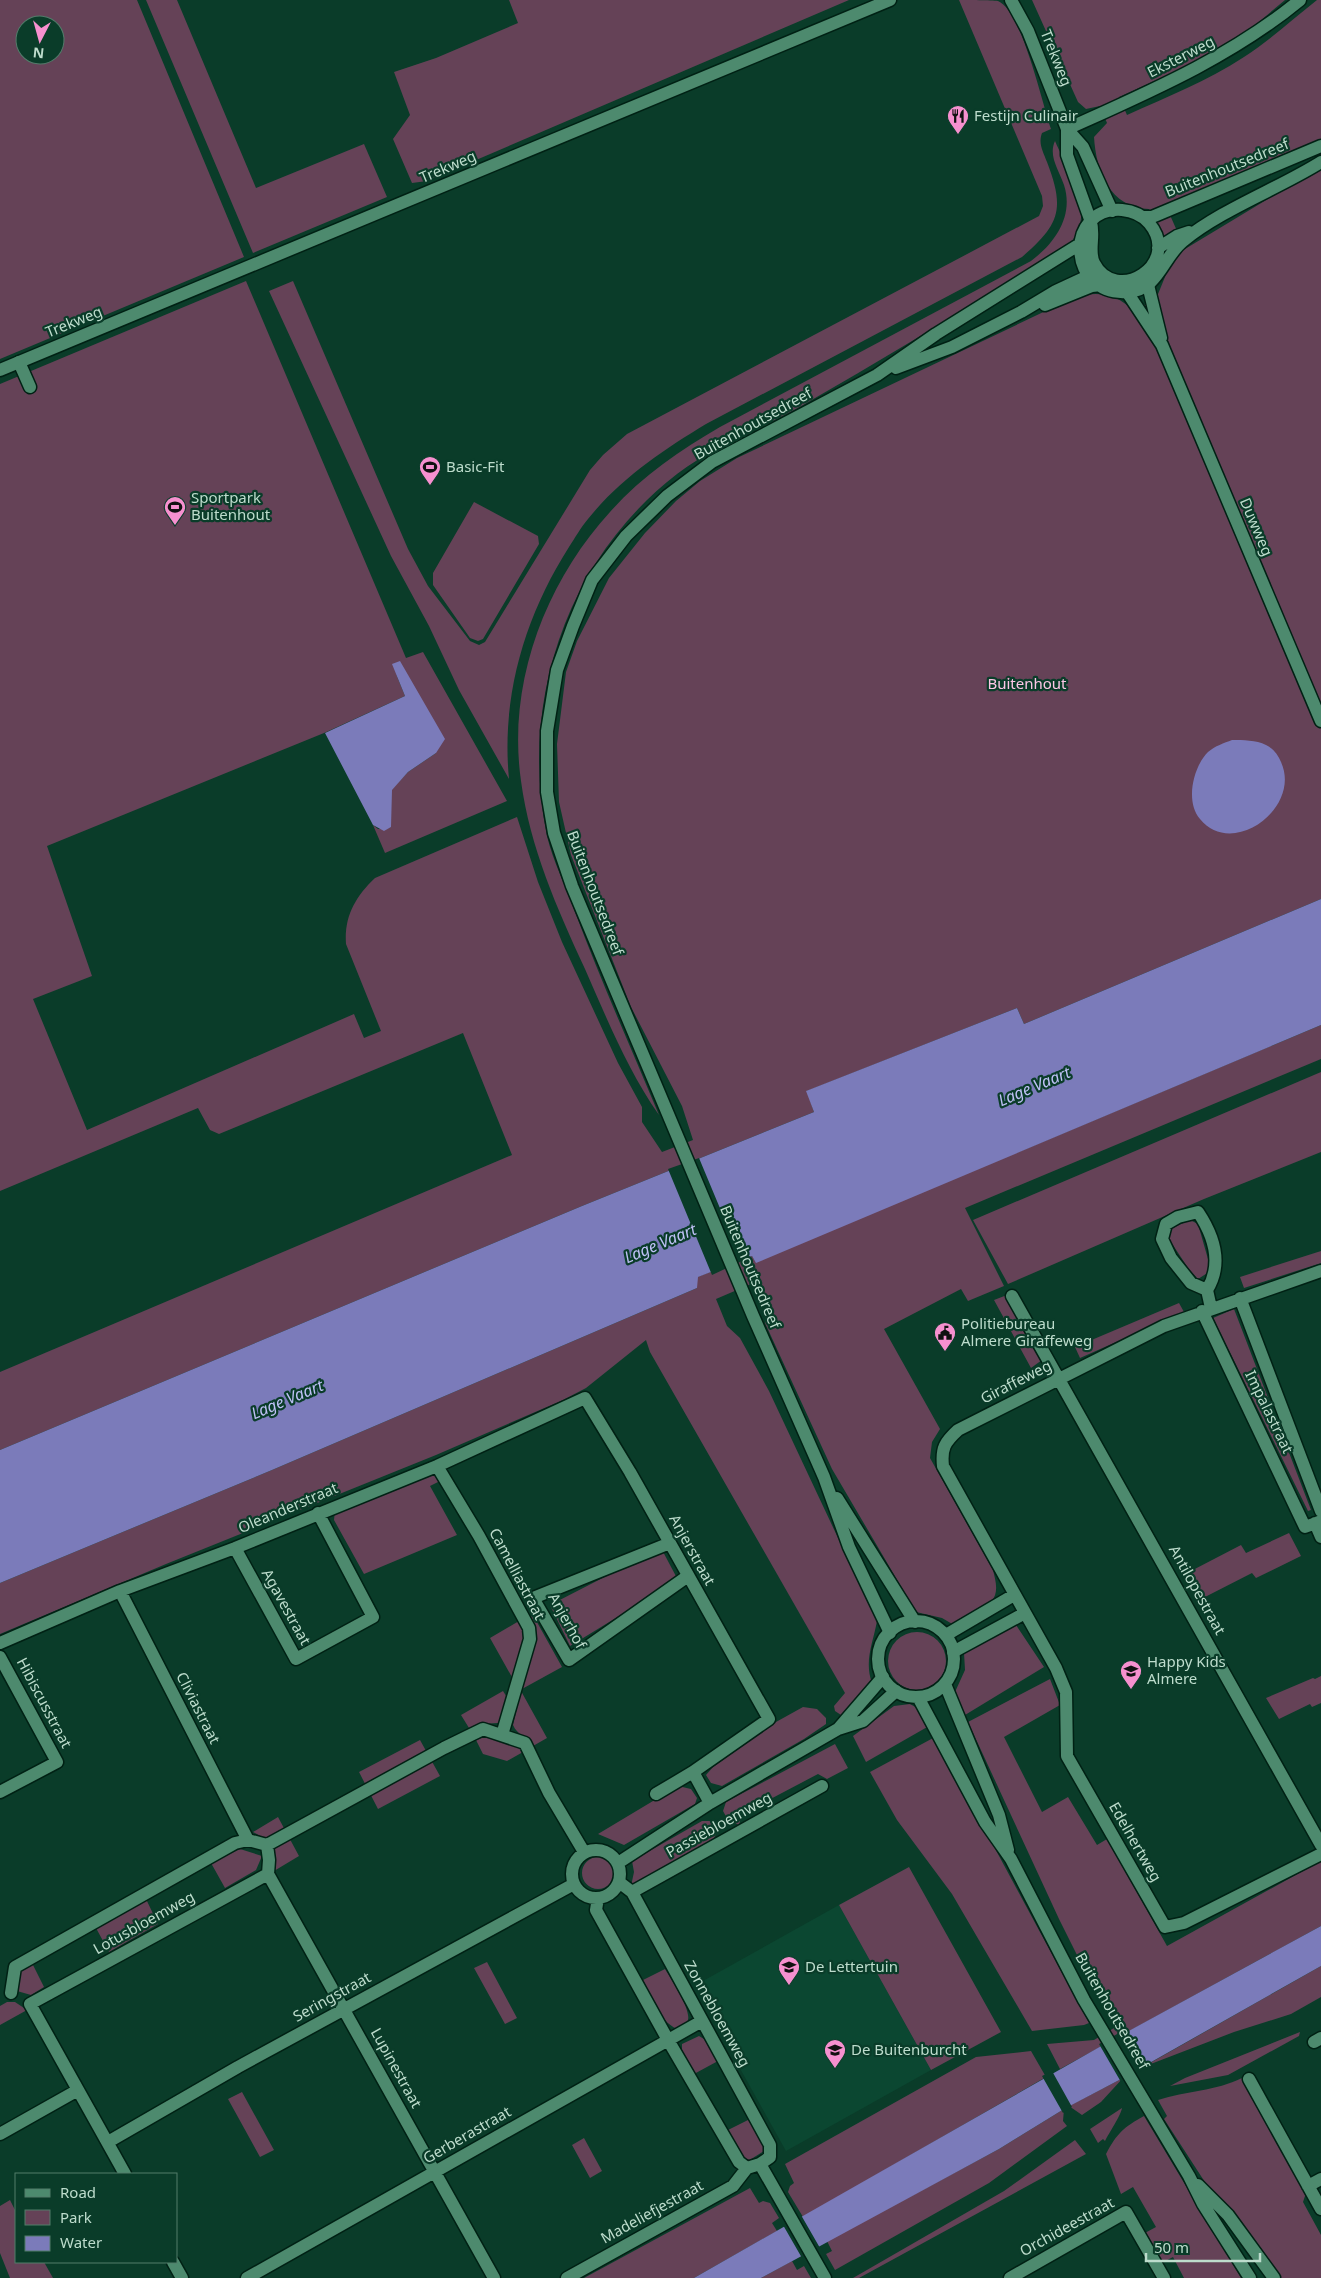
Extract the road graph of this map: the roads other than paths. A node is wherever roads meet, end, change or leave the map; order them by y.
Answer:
1 (890, 0) edge
2 (1011, 0) edge
3 (1300, 0) edge
4 (1067, 129) junction
5 (1321, 146) edge
6 (1321, 162) edge
7 (1112, 210) junction
8 (1144, 217) junction
9 (1091, 222) junction
10 (1199, 229) junction
11 (1080, 244) junction
12 (1158, 248) junction
13 (1090, 277) junction
14 (1147, 279) junction
15 (1102, 280) junction
16 (1127, 292) junction
17 (1021, 312) junction
18 (1162, 346) junction
19 (19, 362) junction
20 (0, 370) edge
21 (877, 375) junction
22 (30, 387) dead end
23 (1321, 721) edge
24 (1321, 1271) edge
25 (1207, 1290) junction
26 (1012, 1296) dead end
27 (1240, 1298) junction
28 (1207, 1310) junction
29 (1057, 1379) junction
30 (585, 1398) joint
31 (437, 1466) junction
32 (824, 1477) junction
33 (1321, 1511) edge
34 (318, 1513) junction
35 (1314, 1524) edge
36 (1321, 1537) edge
37 (670, 1543) junction
38 (234, 1548) junction
39 (688, 1576) junction
40 (120, 1592) junction
41 (1014, 1595) junction
42 (1025, 1613) junction
43 (915, 1622) junction
44 (890, 1633) junction
45 (946, 1635) junction
46 (0, 1643) edge
47 (954, 1652) junction
48 (0, 1657) edge
49 (883, 1677) junction
50 (945, 1684) junction
51 (896, 1692) junction
52 (918, 1697) junction
53 (838, 1729) junction
54 (502, 1734) junction
55 (693, 1772) junction
56 (822, 1786) dead end
57 (0, 1792) edge
58 (656, 1794) dead end
59 (710, 1802) junction
60 (248, 1840) junction
61 (267, 1845) junction
62 (1321, 1845) edge
63 (584, 1852) junction
64 (1321, 1854) edge
65 (1011, 1860) junction
66 (618, 1862) junction
67 (268, 1874) junction
68 (619, 1882) junction
69 (574, 1884) junction
70 (632, 1892) junction
71 (598, 1898) junction
72 (5, 1996) edge
73 (30, 2004) junction
74 (345, 2008) junction
75 (702, 2021) junction
76 (668, 2040) junction
77 (1249, 2080) dead end
78 (78, 2090) junction
79 (0, 2134) edge
80 (108, 2142) junction
81 (760, 2164) junction
82 (747, 2168) junction
83 (435, 2172) junction
84 (124, 2173) edge
85 (1189, 2176) junction
86 (1321, 2179) edge
87 (1308, 2186) junction
88 (1321, 2210) edge
89 (174, 2263) edge
90 (182, 2278) edge
91 (247, 2278) edge
92 (494, 2278) edge
93 (567, 2278) edge
94 (825, 2278) edge
95 (1010, 2278) edge
96 (1164, 2278) edge
97 (1250, 2278) edge
98 (1274, 2278) edge

1 - 19 street, Trekweg
2 - 4 street, Trekweg
3 - 4 street, Eksterweg
4 - 7 street, Trekweg
4 - 9 street, Trekweg
5 - 8 street, Buitenhoutsedreef
6 - 10 street
7 - 8 street
7 - 9 street
8 - 12 street
9 - 11 street
9 - 15 street
10 - 12 street
10 - 14 street
11 - 13 street
11 - 21 street, Buitenhoutsedreef
12 - 14 street
13 - 15 street
13 - 17 street, Buitenhoutsedreef
14 - 15 street
14 - 16 street
14 - 18 street, Duwweg
15 - 16 street
15 - 17 street, Buitenhoutsedreef
16 - 18 street, Duwweg
17 - 21 street, Buitenhoutsedreef
18 - 23 street, Duwweg
19 - 20 street, Trekweg
19 - 22 street
21 - 32 street, Buitenhoutsedreef
24 - 27 street, Giraffeweg
25 - 25 street
25 - 28 street, Impalastraat
26 - 29 street, Antilopestraat
27 - 28 street, Giraffeweg
27 - 33 street, Impalastraat
28 - 29 street, Giraffeweg
28 - 35 street, Impalastraat
29 - 41 street, Giraffeweg
29 - 62 street, Antilopestraat
30 - 31 street, Oleanderstraat
30 - 37 street, Anjerstraat
31 - 34 street, Oleanderstraat
31 - 54 street, Camelliastraat
32 - 43 street, Buitenhoutsedreef
32 - 44 street, Buitenhoutsedreef
34 - 38 street, Oleanderstraat
34 - 38 street, Agavestraat
35 - 36 street, Impalastraat
37 - 39 street, Anjerstraat
37 - 39 street, Anjerhof
38 - 40 street, Oleanderstraat
39 - 55 street, Anjerstraat
40 - 46 street, Oleanderstraat
40 - 60 street, Cliviastraat
41 - 42 street, Edelhertweg
41 - 45 street
42 - 47 street
42 - 64 street, Edelhertweg
43 - 44 street
43 - 45 street
44 - 49 street
45 - 47 street
47 - 50 street
48 - 57 street, Hibiscusstraat
49 - 51 street
49 - 53 street, Passiebloemweg
50 - 52 street
50 - 65 street, Buitenhoutsedreef
51 - 52 street
51 - 53 street, Passiebloemweg
52 - 65 street, Buitenhoutsedreef
53 - 59 street, Passiebloemweg
54 - 61 street
54 - 63 street
55 - 58 street
55 - 59 street, Passiebloemweg
56 - 70 street, Passiebloemweg
59 - 66 street, Passiebloemweg
60 - 61 street
60 - 72 street, Lotusbloemweg
61 - 67 street
63 - 66 street
63 - 69 street
65 - 85 street, Buitenhoutsedreef
66 - 68 street
67 - 73 street, Lotusbloemweg
67 - 74 street, Lupinestraat
68 - 70 street, Zonnebloemweg
68 - 71 street
69 - 71 street
69 - 74 street, Seringstraat
70 - 75 street, Zonnebloemweg
71 - 76 street
72 - 73 street, Lotusbloemweg
73 - 78 street
74 - 80 street, Seringstraat
74 - 83 street, Lupinestraat
75 - 76 street, Gerberastraat
75 - 81 street, Zonnebloemweg
76 - 82 street
76 - 83 street, Gerberastraat
77 - 87 street
78 - 79 street
78 - 80 street
80 - 84 street
81 - 82 street
81 - 94 street
82 - 93 street, Madeliefjestraat
83 - 91 street, Gerberastraat
83 - 92 street, Lupinestraat
85 - 97 street, Buitenhoutsedreef
85 - 98 street, Buitenhoutsedreef
86 - 87 street
87 - 88 street
89 - 90 street
95 - 96 street, Orchideestraat

